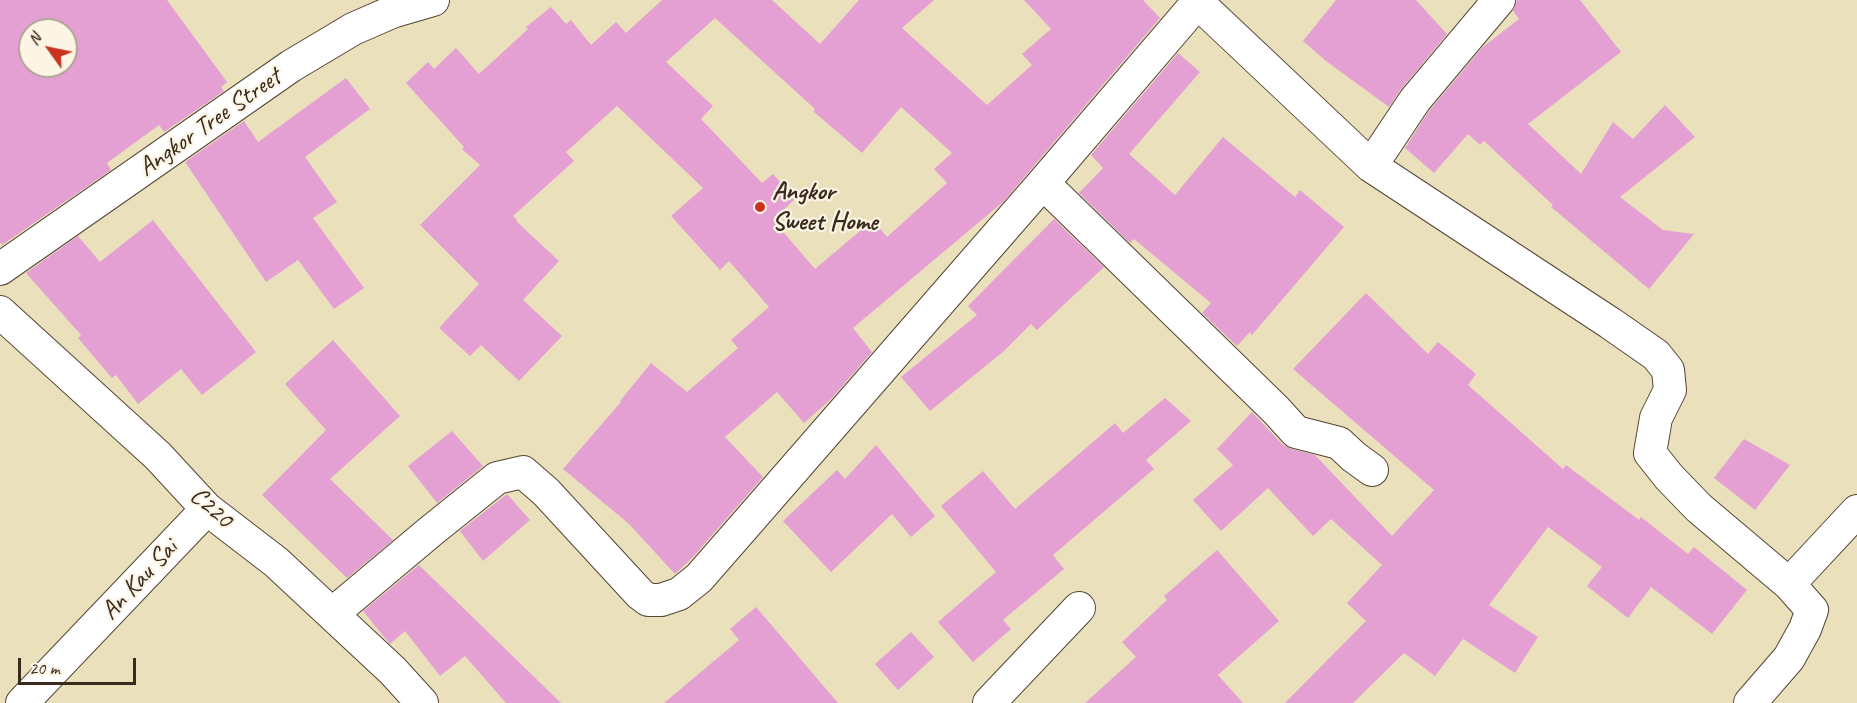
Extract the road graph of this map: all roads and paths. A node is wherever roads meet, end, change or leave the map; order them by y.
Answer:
1 (433, 0) edge
2 (1499, 0) edge
3 (1196, 1) edge
4 (1371, 165) junction
5 (1043, 183) junction
6 (0, 269) edge
7 (0, 312) edge
8 (1372, 470) dead end
9 (207, 509) junction
10 (1857, 511) edge
11 (1789, 584) junction
12 (1079, 608) dead end
13 (332, 614) junction
14 (22, 703) edge
15 (422, 703) edge
16 (989, 703) edge
17 (1750, 703) edge

1 - 6 street, Angkor Tree Street
2 - 4 street
3 - 4 street
3 - 5 street
4 - 11 street
5 - 8 street
5 - 13 street
7 - 9 street, C220
9 - 13 street, C220
9 - 14 street, An Kau Sai
10 - 11 street
11 - 17 street
12 - 16 street
13 - 15 street, C220

